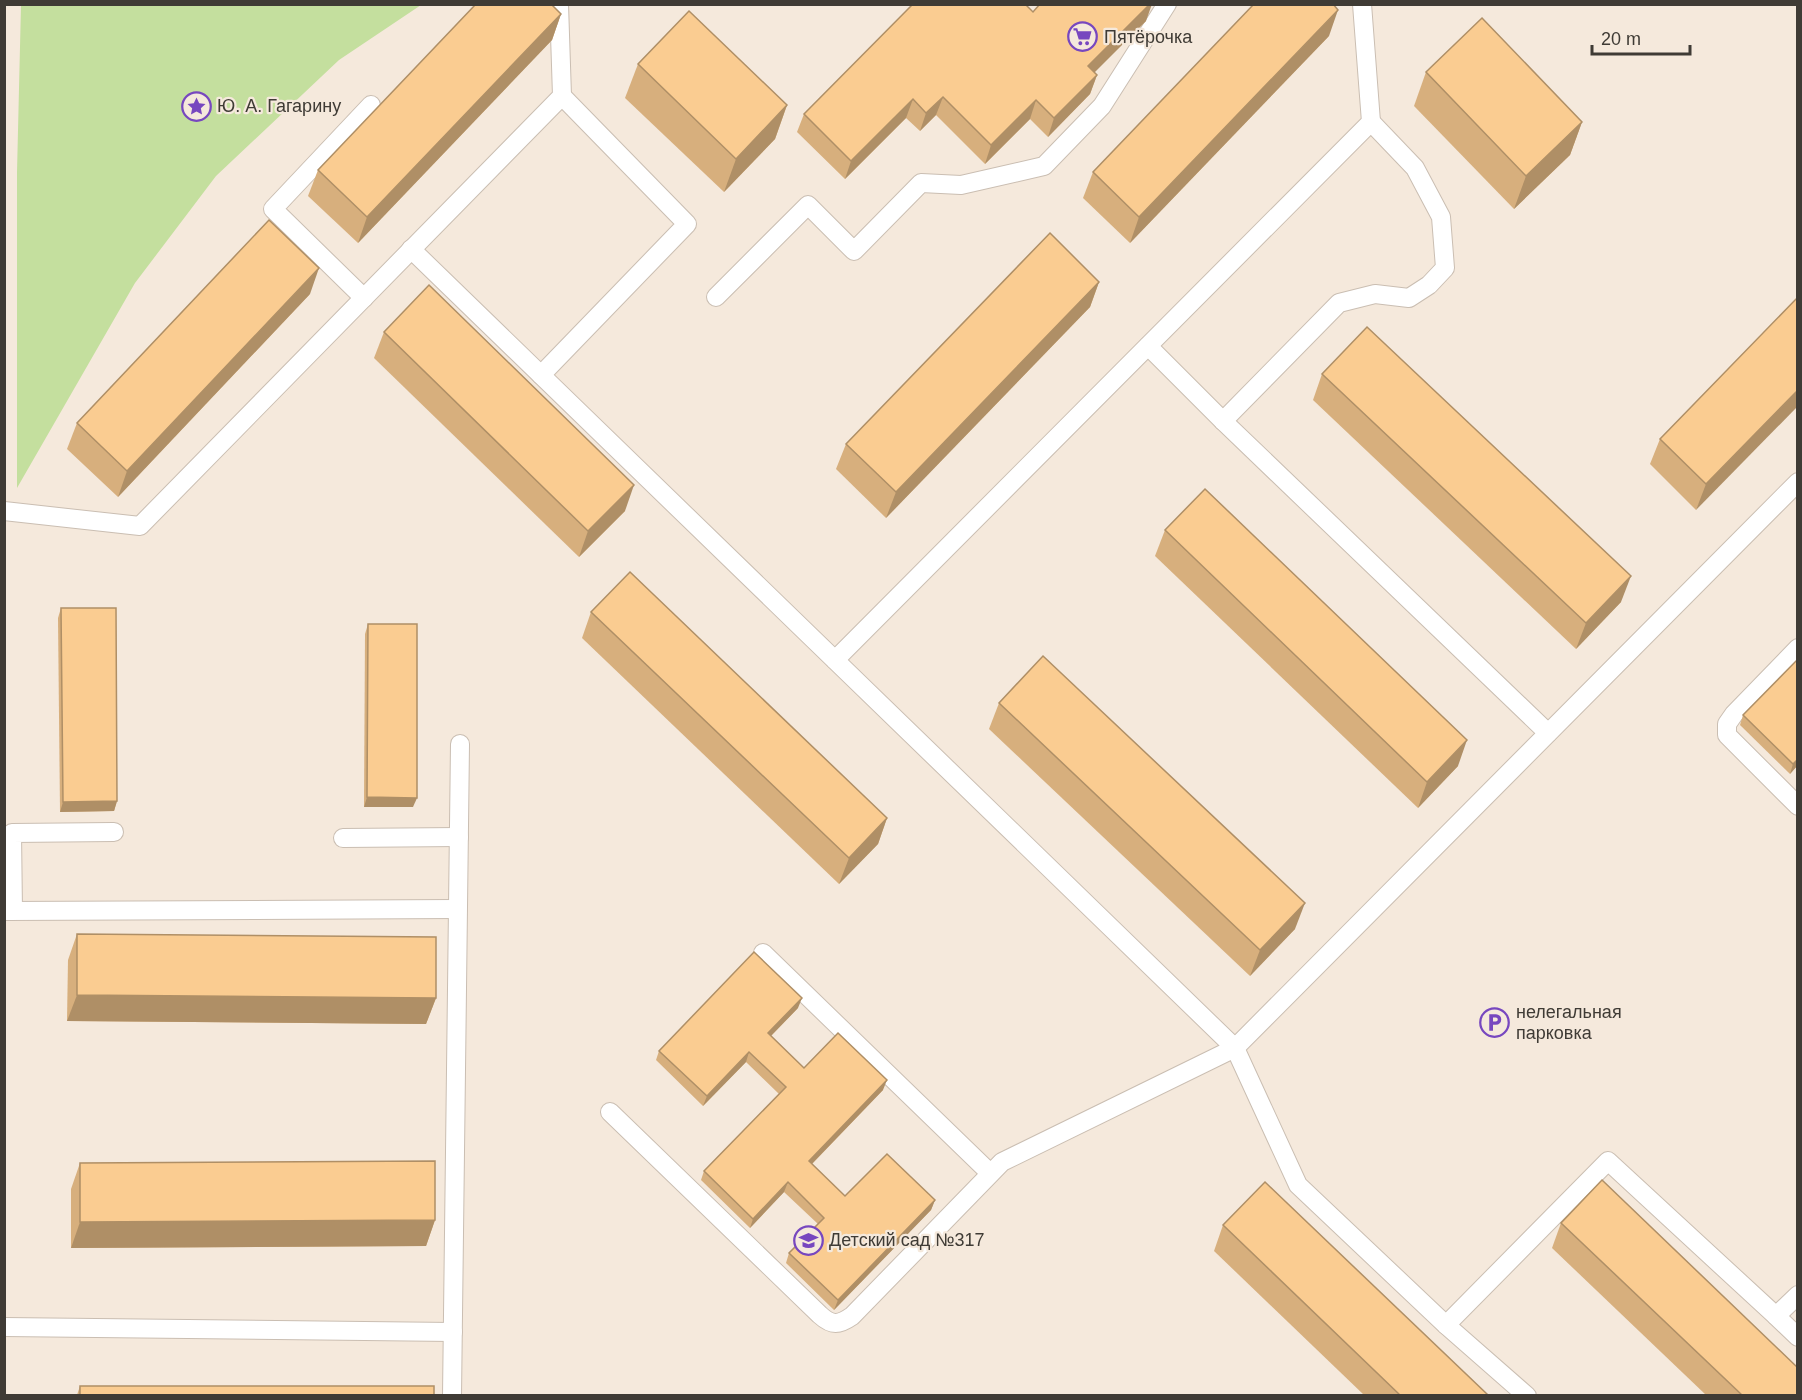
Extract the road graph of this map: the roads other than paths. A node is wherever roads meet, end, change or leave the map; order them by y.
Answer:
1 (560, 4) edge
2 (1167, 4) edge
3 (1362, 4) edge
4 (562, 96) junction
5 (371, 105) dead end
6 (1371, 123) junction
7 (411, 249) junction
8 (716, 297) dead end
9 (364, 298) junction
10 (1148, 346) junction
11 (541, 375) junction
12 (1222, 421) junction
13 (1797, 482) edge
14 (4, 511) edge
15 (1797, 648) edge
16 (835, 660) junction
17 (1548, 733) junction
18 (460, 744) dead end
19 (1797, 806) edge
20 (114, 832) dead end
21 (459, 837) junction
22 (343, 838) dead end
23 (457, 909) junction
24 (9, 911) edge
25 (763, 954) dead end
26 (1235, 1048) junction
27 (610, 1112) dead end
28 (990, 1173) junction
29 (1797, 1295) edge
30 (1776, 1316) junction
31 (1446, 1325) junction
32 (4, 1327) edge
33 (453, 1332) junction
34 (1797, 1337) edge
35 (452, 1395) edge
36 (1527, 1395) edge

1 - 4 lane
2 - 8 lane
3 - 6 lane
4 - 7 lane
4 - 11 lane
5 - 9 lane
6 - 10 lane
6 - 12 lane
7 - 9 lane
7 - 11 lane
9 - 14 lane
10 - 12 lane
10 - 16 lane
11 - 16 lane
12 - 17 lane
13 - 17 lane
15 - 19 lane
16 - 26 lane
17 - 26 lane
18 - 21 lane
20 - 24 lane
21 - 22 lane
21 - 23 lane
23 - 24 lane
23 - 33 lane
25 - 28 lane
26 - 28 lane
26 - 31 lane
27 - 28 lane
29 - 30 lane
30 - 31 lane
30 - 34 lane
31 - 36 lane
32 - 33 lane
33 - 35 lane

